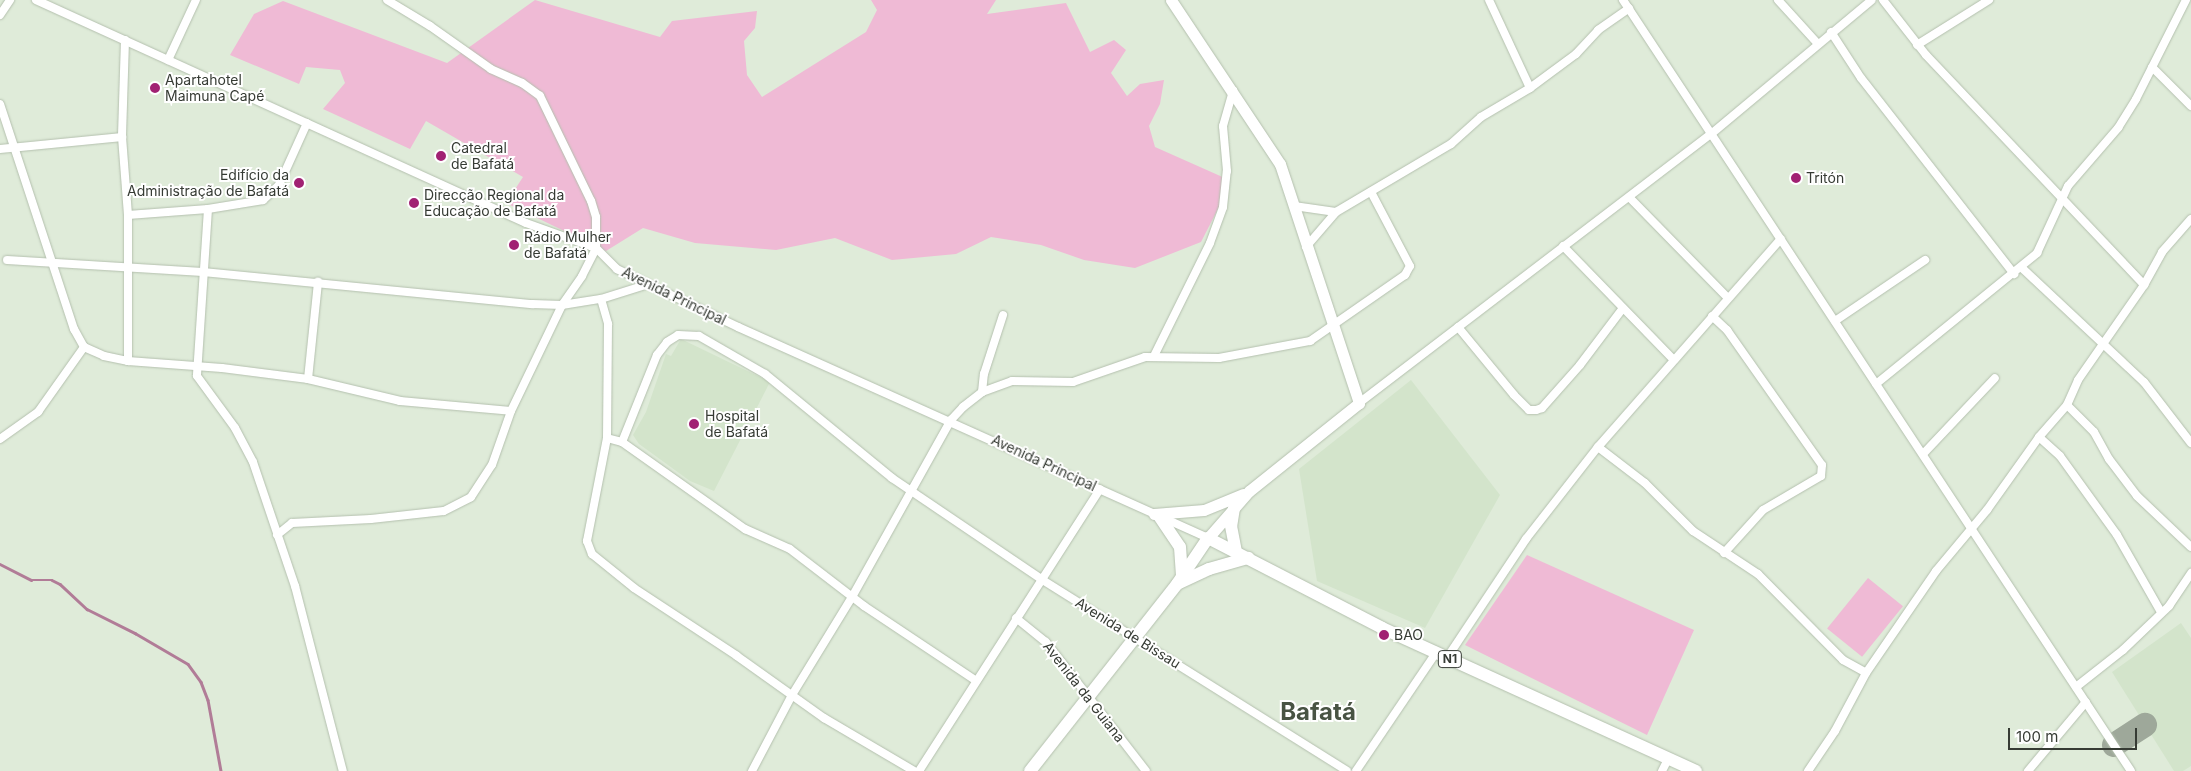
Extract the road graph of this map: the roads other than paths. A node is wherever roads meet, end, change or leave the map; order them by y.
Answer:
1 (10, 0) edge
2 (36, 0) edge
3 (196, 0) edge
4 (387, 0) edge
5 (1171, 0) edge
6 (1489, 0) edge
7 (1623, 0) edge
8 (1778, 0) edge
9 (1872, 0) edge
10 (1883, 0) edge
11 (1989, 0) edge
12 (2186, 0) edge
13 (1628, 8) junction
14 (0, 15) edge
15 (1832, 32) junction
16 (124, 40) junction
17 (1818, 44) junction
18 (1917, 46) junction
19 (168, 60) junction
20 (2152, 67) junction
21 (1530, 88) junction
22 (1233, 90) junction
23 (0, 104) edge
24 (2191, 106) edge
25 (306, 123) junction
26 (1712, 134) junction
27 (122, 137) junction
28 (14, 147) junction
29 (0, 148) edge
30 (1371, 192) junction
31 (1629, 197) junction
32 (2062, 200) junction
33 (1294, 206) junction
34 (208, 209) junction
35 (1336, 212) junction
36 (128, 214) junction
37 (2191, 219) edge
38 (1781, 239) junction
39 (1563, 246) junction
40 (1306, 247) junction
41 (596, 248) junction
42 (7, 260) dead end
43 (1925, 260) dead end
44 (52, 262) junction
45 (126, 267) junction
46 (2022, 268) junction
47 (203, 272) junction
48 (2014, 274) junction
49 (318, 282) junction
50 (649, 284) junction
51 (2144, 285) junction
52 (1727, 297) junction
53 (601, 299) junction
54 (562, 304) junction
55 (1623, 308) junction
56 (1003, 315) dead end
57 (1712, 316) junction
58 (1835, 321) junction
59 (1333, 327) junction
60 (1458, 327) junction
61 (2102, 345) junction
62 (84, 347) junction
63 (1154, 356) junction
64 (1674, 360) junction
65 (128, 361) junction
66 (196, 367) junction
67 (1995, 378) dead end
68 (308, 379) junction
69 (1876, 384) junction
70 (982, 392) junction
71 (1359, 403) junction
72 (2067, 405) junction
73 (511, 410) junction
74 (951, 420) junction
75 (2039, 436) junction
76 (607, 438) junction
77 (0, 439) edge
78 (622, 442) junction
79 (2191, 443) edge
80 (1598, 447) junction
81 (1924, 453) junction
82 (1100, 489) junction
83 (911, 491) junction
84 (1249, 491) junction
85 (1234, 508) junction
86 (1157, 515) junction
87 (1971, 528) junction
88 (277, 535) junction
89 (1208, 538) junction
90 (2191, 547) edge
91 (1236, 552) junction
92 (1724, 552) junction
93 (1248, 558) junction
94 (2191, 573) edge
95 (1041, 579) junction
96 (1180, 580) junction
97 (852, 596) junction
98 (2161, 612) junction
99 (1016, 618) junction
100 (1133, 637) junction
101 (1442, 655) junction
102 (1866, 673) junction
103 (975, 680) junction
104 (2076, 687) junction
105 (792, 695) junction
106 (1087, 698) junction
107 (2086, 702) junction
108 (1668, 759) junction
109 (343, 771) edge
110 (752, 771) edge
111 (914, 771) edge
112 (918, 771) edge
113 (1030, 771) edge
114 (1146, 771) edge
115 (1347, 771) edge
116 (1356, 771) edge
117 (1662, 771) edge
118 (1696, 771) edge
119 (1808, 771) edge
120 (2028, 771) edge
121 (2131, 771) edge

1 - 14 street
2 - 16 street, Avenida Principal
3 - 19 street
4 - 41 street
5 - 22 street
6 - 21 street
7 - 13 street
8 - 17 street
9 - 15 street
10 - 18 street
11 - 18 street
12 - 20 street
13 - 21 street
13 - 26 street
15 - 17 street
15 - 48 street
16 - 19 street, Avenida Principal
16 - 27 street
17 - 26 street
18 - 32 street
19 - 25 street, Avenida Principal
20 - 24 street
20 - 32 street
21 - 30 street
22 - 33 street
22 - 63 street
23 - 28 street
25 - 34 street
25 - 41 street, Avenida Principal
26 - 31 street
26 - 38 street
27 - 28 street
27 - 36 street
28 - 29 street
28 - 44 street
30 - 35 street
30 - 59 street
31 - 39 street
31 - 52 street
32 - 46 street
32 - 51 street
33 - 35 street
33 - 40 street
34 - 36 street
34 - 47 street
35 - 40 street
36 - 45 street
37 - 51 street
38 - 52 street
38 - 58 street
39 - 55 street
39 - 60 street
40 - 59 street
41 - 50 street, Avenida Principal
41 - 54 street
42 - 44 street
43 - 58 street
44 - 45 street
44 - 62 street
45 - 47 street
45 - 65 street
46 - 48 street
46 - 61 street
47 - 49 street
47 - 66 street
48 - 69 street
49 - 54 street
49 - 68 street
50 - 53 street
50 - 74 street, Avenida Principal
51 - 61 street
52 - 57 street
53 - 54 street
53 - 76 street
54 - 73 street
55 - 60 street
55 - 64 street
56 - 70 street
57 - 64 street
57 - 92 street
58 - 69 street
59 - 63 street
59 - 71 street
60 - 71 street
61 - 72 street
61 - 79 street
62 - 65 street
62 - 77 street
63 - 70 street
64 - 80 street
65 - 66 street
66 - 68 street
66 - 88 street
67 - 81 street
68 - 73 street
69 - 81 street
70 - 74 street
71 - 84 street
72 - 75 street
72 - 90 street
73 - 88 street
74 - 82 street, Avenida Principal
74 - 83 street
75 - 87 street
75 - 98 street
76 - 78 street
76 - 105 street
78 - 83 street, Avenida de Bissau
78 - 97 street
80 - 92 street
80 - 101 street
81 - 87 street
82 - 86 street, Avenida Principal
82 - 95 street
83 - 95 street, Avenida de Bissau
83 - 97 street
84 - 85 street
84 - 86 street
85 - 89 street
85 - 91 main road
86 - 89 street, Avenida Principal
86 - 96 main road
87 - 102 street
87 - 104 street
88 - 109 street
89 - 91 main road, N1
89 - 96 main road
91 - 93 main road, N1
92 - 102 street
93 - 96 main road
93 - 101 main road, N1
94 - 98 street
95 - 99 street
95 - 100 street, Avenida de Bissau
96 - 100 main road
97 - 103 street
97 - 105 street
98 - 104 street
99 - 103 street
99 - 106 street, Avenida da Guiana
100 - 106 main road
100 - 115 street, Avenida de Bissau
101 - 108 main road, N1
101 - 116 street
102 - 119 street
103 - 112 street
104 - 107 street
105 - 110 street
105 - 111 street
106 - 113 main road
106 - 114 street, Avenida da Guiana
107 - 120 street
107 - 121 street
108 - 117 street
108 - 118 main road, N1

